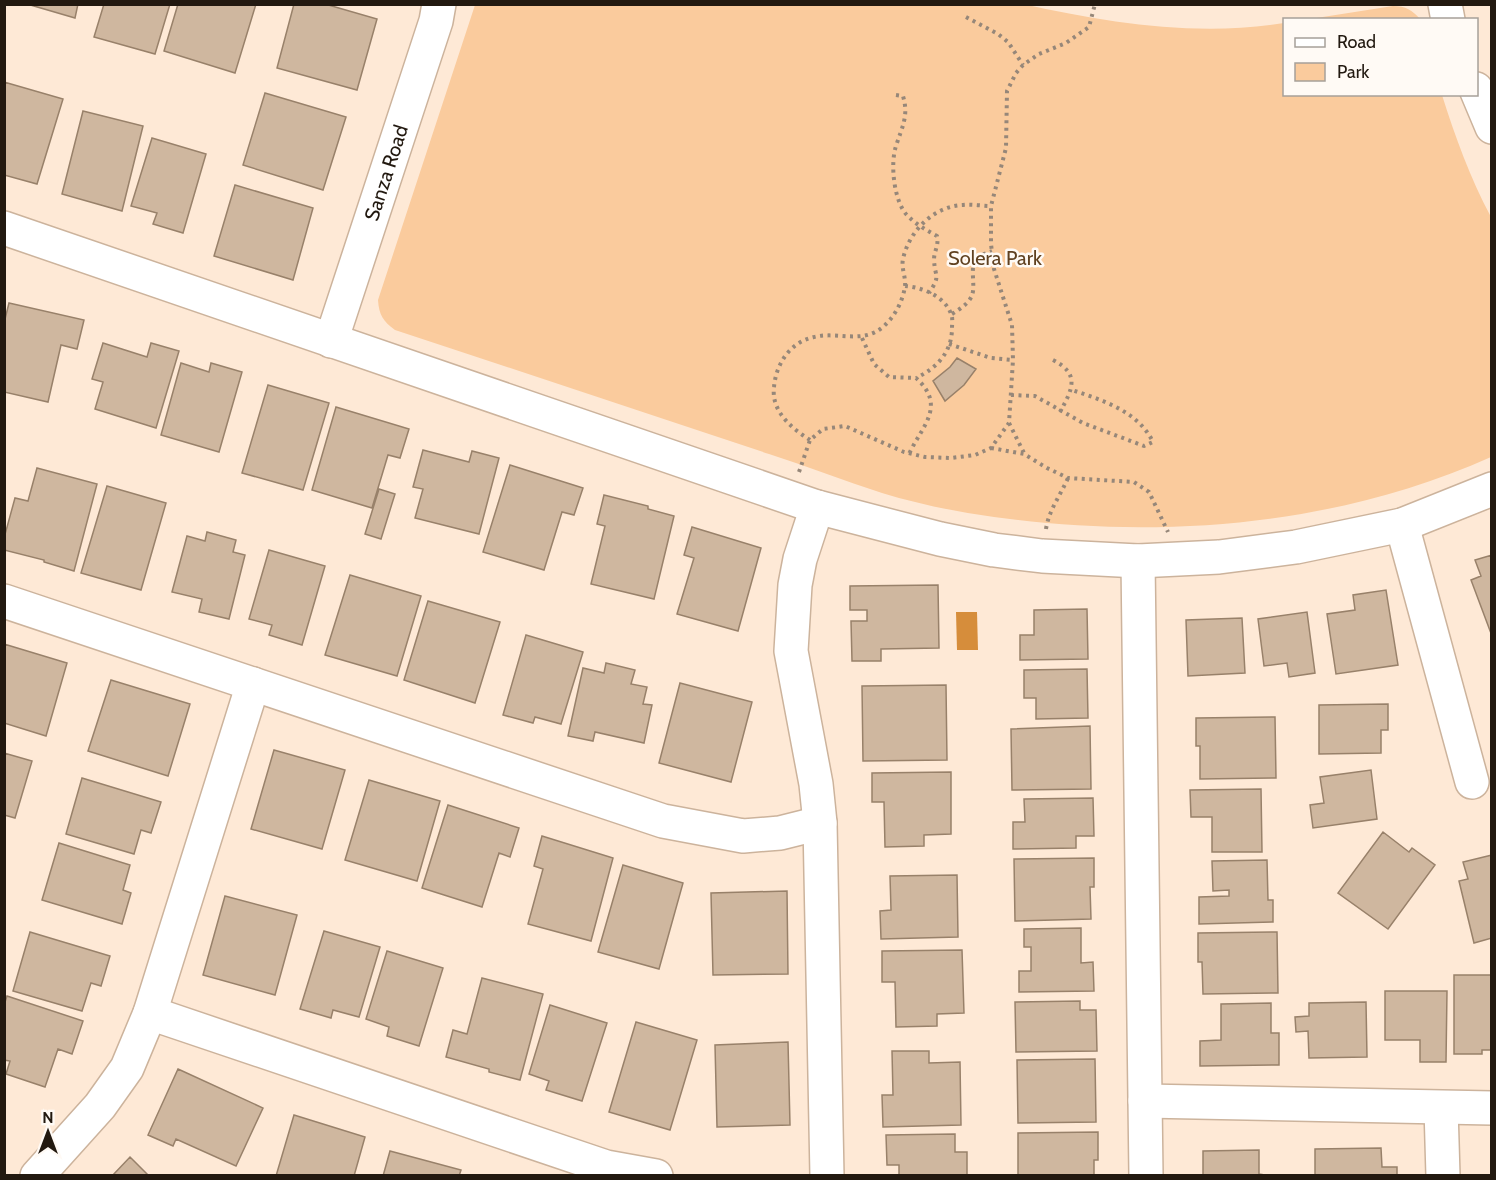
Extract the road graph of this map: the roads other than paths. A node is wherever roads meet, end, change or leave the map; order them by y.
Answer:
1 (439, 4) edge
2 (4, 228) edge
3 (330, 341) junction
4 (1491, 489) edge
5 (804, 503) junction
6 (1402, 525) junction
7 (1138, 561) junction
8 (4, 601) edge
9 (253, 684) junction
10 (1472, 782) dead end
11 (820, 823) junction
12 (150, 1013) junction
13 (1145, 1101) junction
14 (1440, 1108) junction
15 (1491, 1108) edge
16 (37, 1176) edge
17 (656, 1176) edge
18 (827, 1176) edge
19 (1146, 1176) edge
20 (1443, 1176) edge

1 - 3 street, Sanza Road
2 - 3 street
3 - 5 street
4 - 6 street
5 - 7 street
5 - 11 street
6 - 7 street
6 - 10 street
7 - 13 street
8 - 9 street
9 - 11 street
9 - 12 street
11 - 18 street
12 - 16 street
12 - 17 street
13 - 14 street
13 - 19 street
14 - 15 street
14 - 20 street

